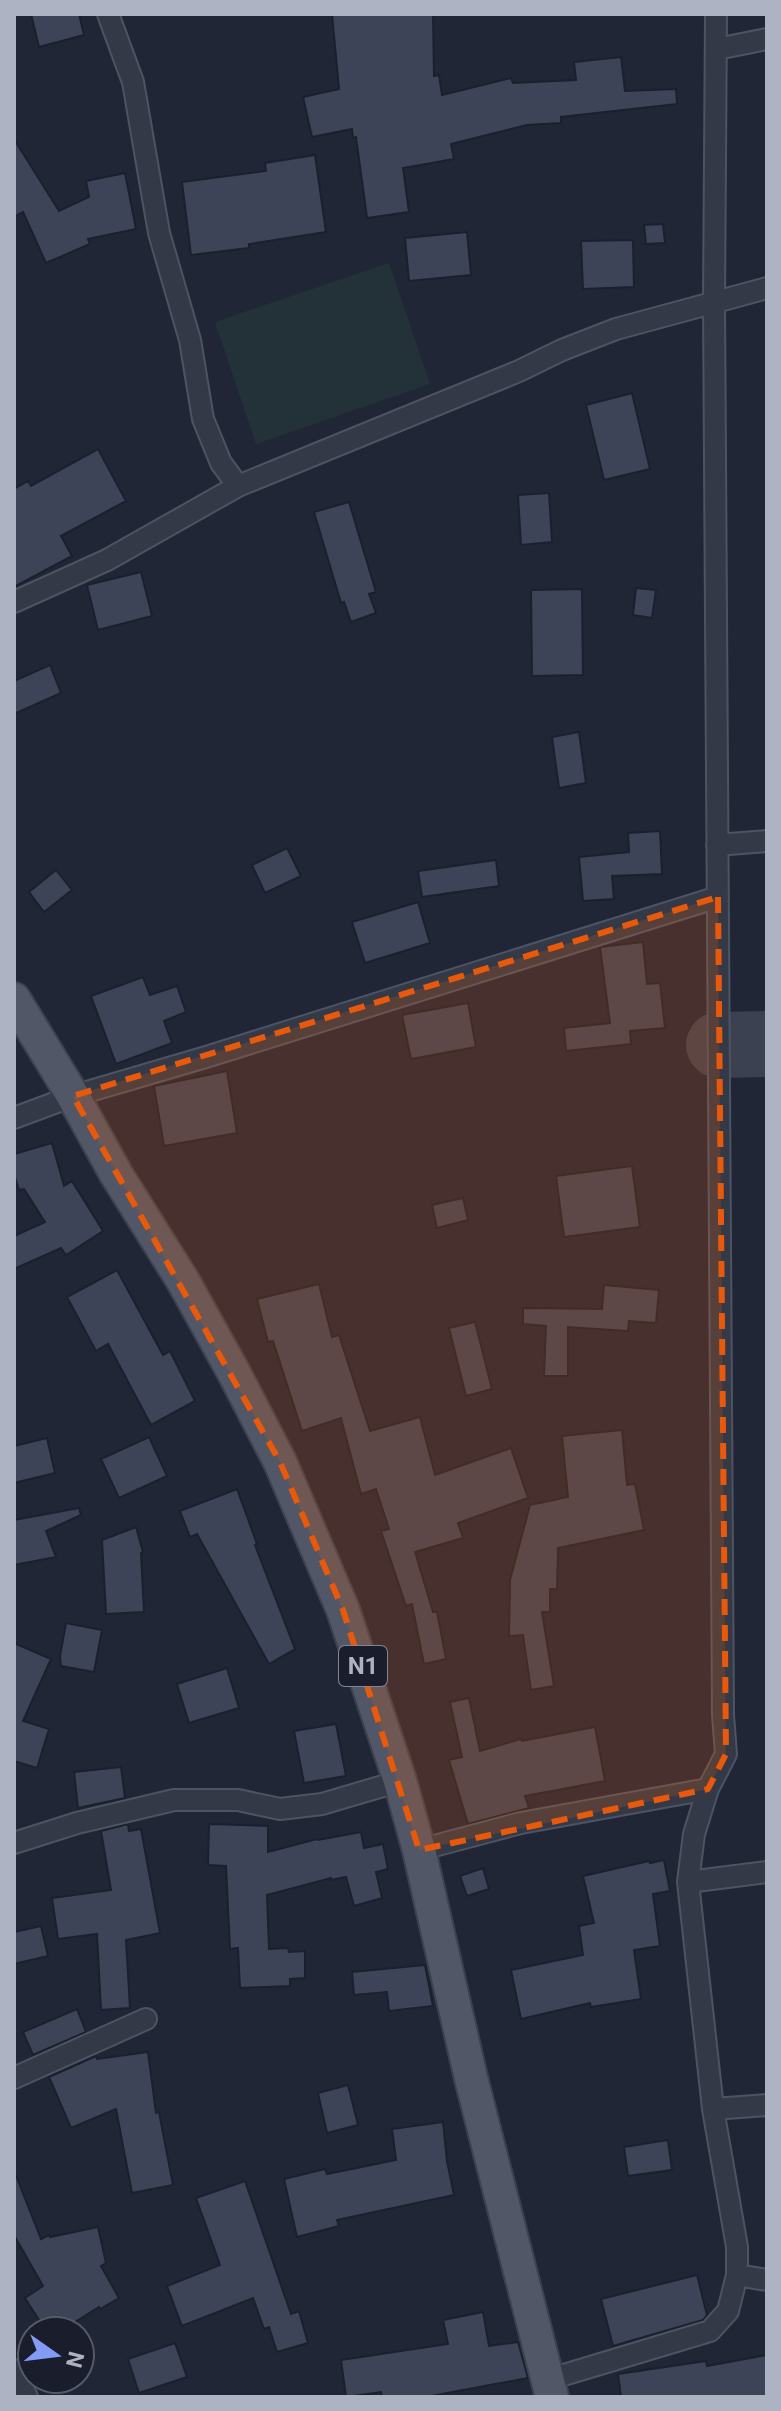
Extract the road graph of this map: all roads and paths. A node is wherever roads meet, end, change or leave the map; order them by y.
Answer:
1 (108, 14) edge
2 (716, 14) edge
3 (767, 39) edge
4 (717, 49) junction
5 (767, 288) edge
6 (714, 302) junction
7 (238, 486) junction
8 (14, 602) edge
9 (767, 841) edge
10 (717, 845) junction
11 (718, 897) junction
12 (14, 999) edge
13 (73, 1096) junction
14 (14, 1118) edge
15 (400, 1781) junction
16 (708, 1789) junction
17 (14, 1843) edge
18 (419, 1850) junction
19 (767, 1872) edge
20 (688, 1882) junction
21 (146, 2019) dead end
22 (14, 2078) edge
23 (767, 2105) edge
24 (713, 2109) junction
25 (737, 2275) junction
26 (767, 2280) edge
27 (14, 2370) edge
28 (550, 2389) edge
29 (27, 2397) edge

1 - 7 street
2 - 4 street
3 - 4 street
4 - 6 street
5 - 6 street
6 - 7 street
6 - 10 street
7 - 8 street
9 - 10 street
10 - 11 street
11 - 13 street
11 - 16 street
12 - 13 main road, N1
13 - 14 street
13 - 15 main road, N1
15 - 17 street
15 - 18 main road, N1
16 - 18 street
16 - 20 street
18 - 28 main road, N1
19 - 20 street
20 - 24 street
21 - 22 street
23 - 24 street
24 - 25 street
25 - 26 street
25 - 28 street
27 - 29 street

